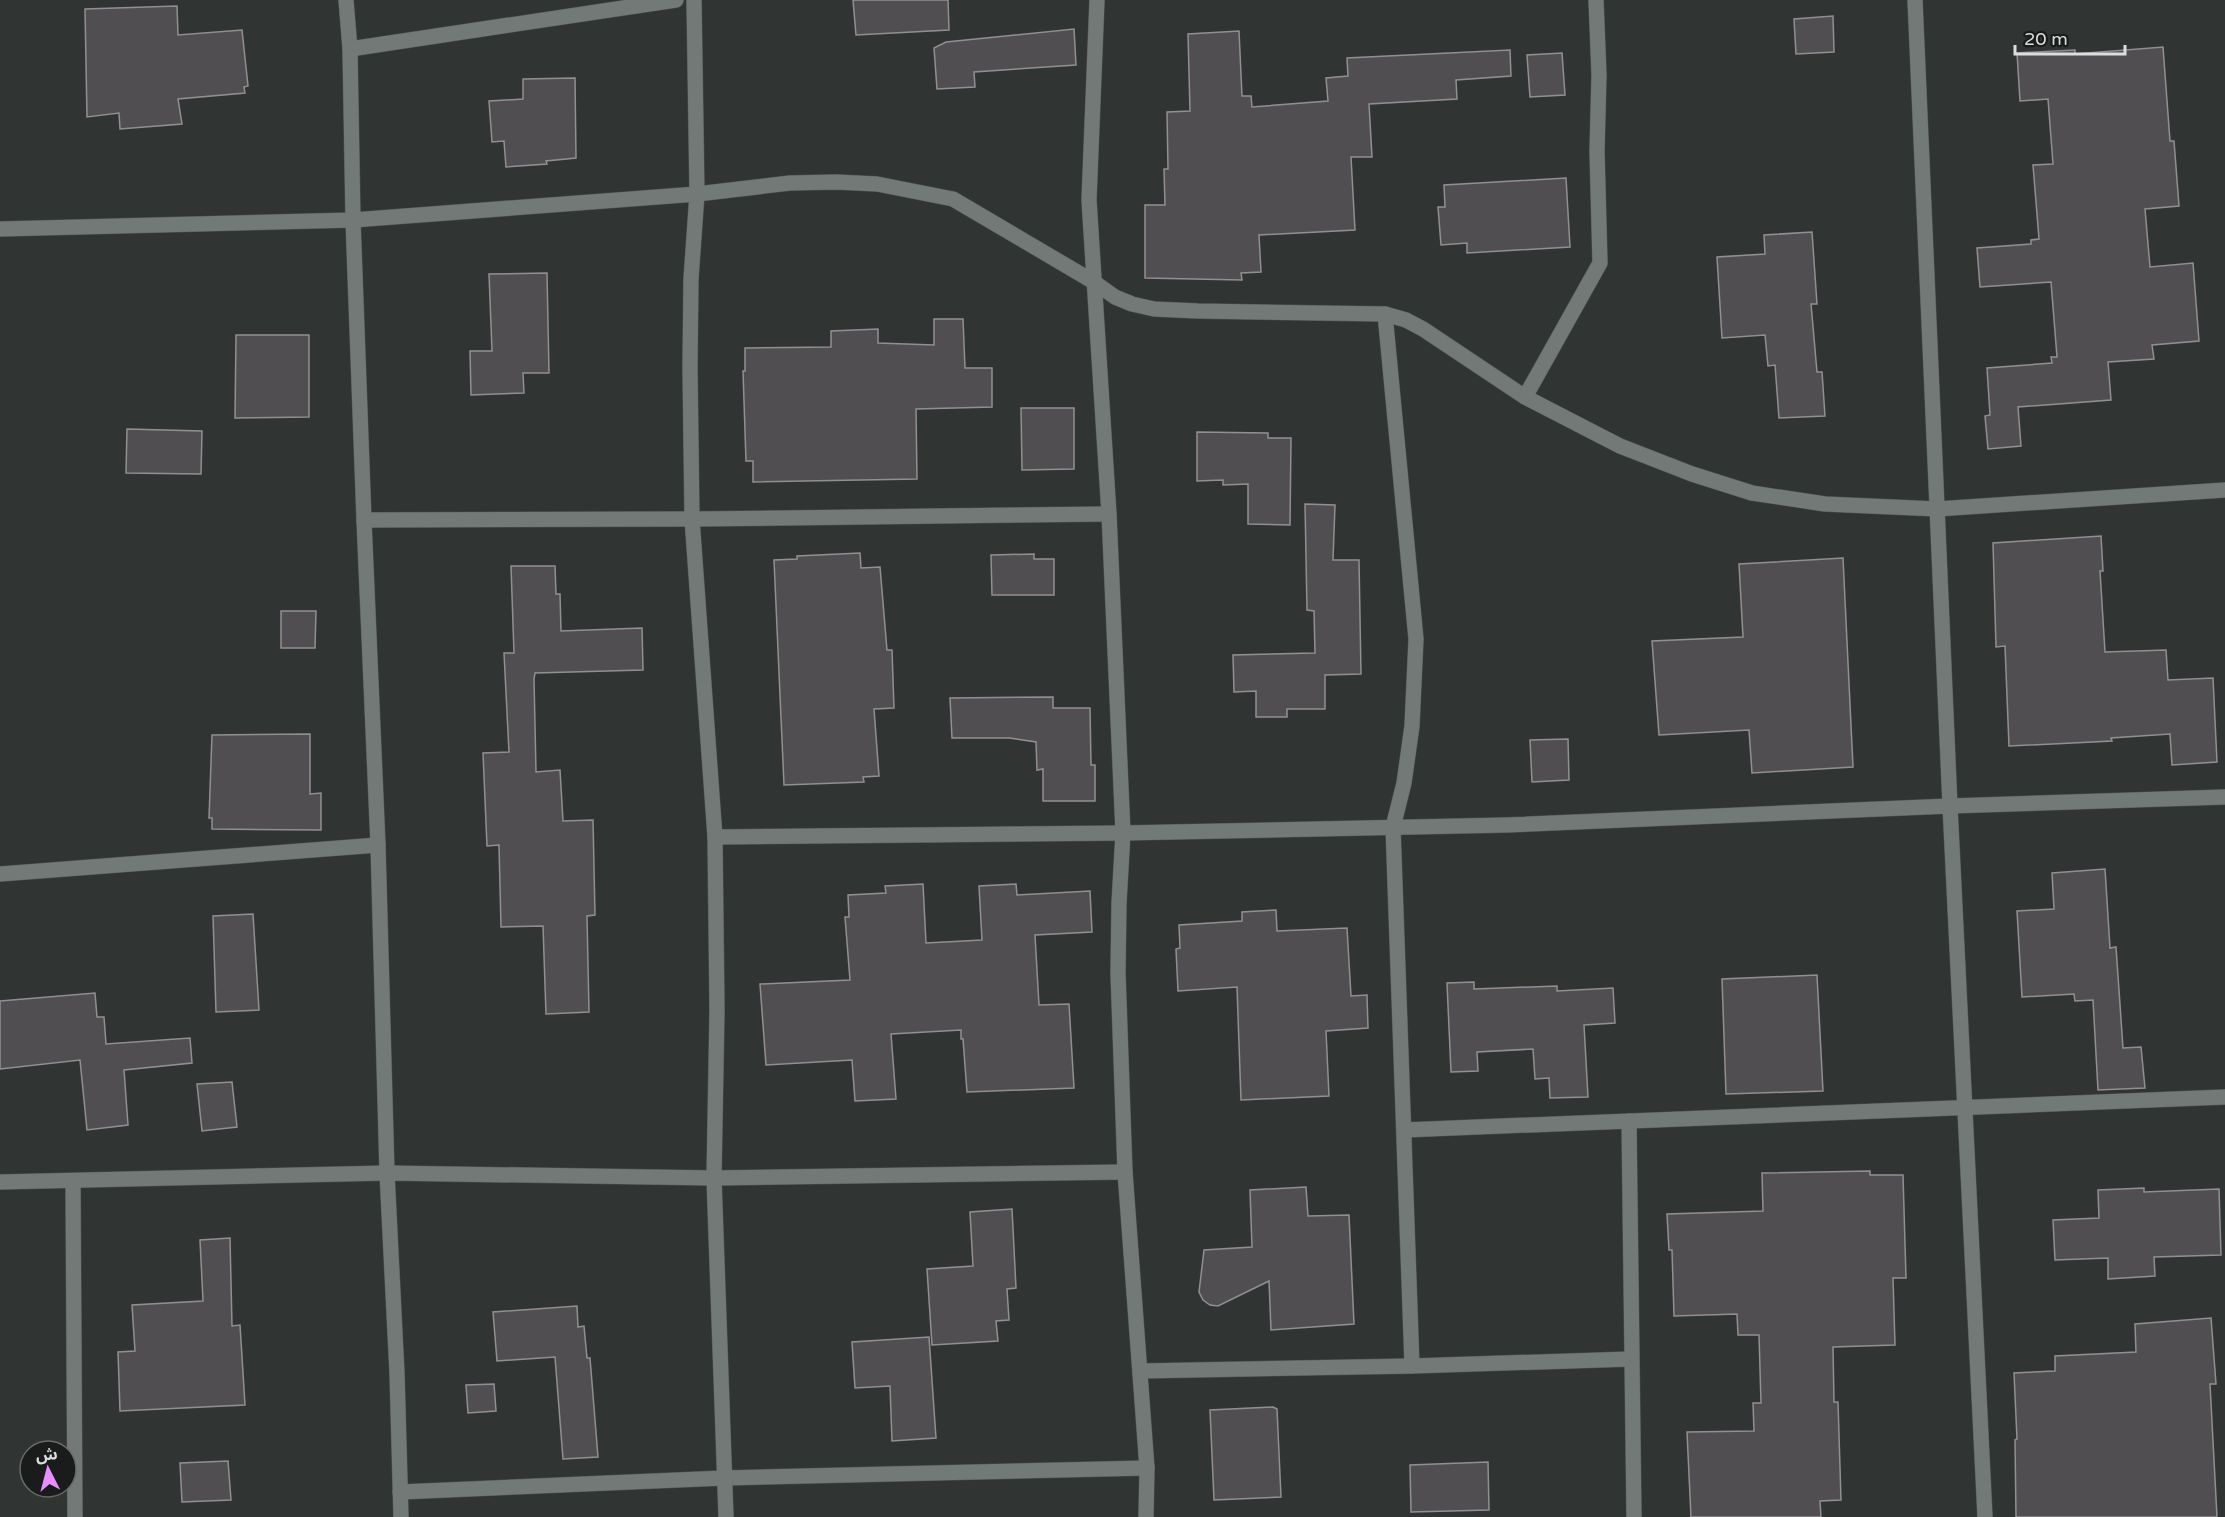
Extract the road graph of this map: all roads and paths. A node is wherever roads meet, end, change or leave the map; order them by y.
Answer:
1 (346, 0) edge
2 (676, 0) edge
3 (694, 0) edge
4 (1097, 0) edge
5 (1596, 0) edge
6 (1915, 0) edge
7 (350, 49) junction
8 (697, 195) junction
9 (353, 220) junction
10 (0, 229) edge
11 (1094, 282) junction
12 (1385, 314) junction
13 (1525, 397) junction
14 (2225, 490) edge
15 (1937, 509) junction
16 (1109, 514) junction
17 (692, 519) junction
18 (364, 520) junction
19 (2225, 797) edge
20 (1950, 806) junction
21 (1393, 828) junction
22 (1123, 833) junction
23 (715, 837) junction
24 (378, 845) junction
25 (0, 874) edge
26 (2225, 1097) edge
27 (1965, 1108) junction
28 (1629, 1121) junction
29 (1404, 1130) junction
30 (1125, 1172) junction
31 (387, 1173) junction
32 (714, 1178) junction
33 (73, 1181) junction
34 (0, 1182) edge
35 (1631, 1359) junction
36 (1412, 1366) junction
37 (1140, 1371) junction
38 (1148, 1468) junction
39 (724, 1478) junction
40 (400, 1492) junction
41 (75, 1517) edge
42 (400, 1517) edge
43 (726, 1517) edge
44 (1146, 1517) edge
45 (1634, 1517) edge
46 (1985, 1517) edge

1 - 7 street
2 - 7 street
3 - 8 street
4 - 11 street
5 - 13 street
6 - 15 street
7 - 9 street
8 - 9 street
8 - 11 street
8 - 17 street
9 - 10 street
9 - 18 street
11 - 12 street
11 - 16 street
12 - 13 street
12 - 21 street
13 - 15 street
14 - 15 street
15 - 20 street
16 - 17 street
16 - 22 street
17 - 18 street
17 - 23 street
18 - 24 street
19 - 20 street
20 - 21 street
20 - 27 street
21 - 22 street
21 - 29 street
22 - 23 street
22 - 30 street
23 - 32 street
24 - 25 street
24 - 31 street
26 - 27 street
27 - 28 street
27 - 46 street
28 - 29 street
28 - 35 street
29 - 36 street
30 - 32 street
30 - 37 street
31 - 32 street
31 - 33 street
31 - 40 street
32 - 39 street
33 - 34 street
33 - 41 street
35 - 36 street
35 - 45 street
36 - 37 street
37 - 38 street
38 - 39 street
38 - 44 street
39 - 40 street
39 - 43 street
40 - 42 street

